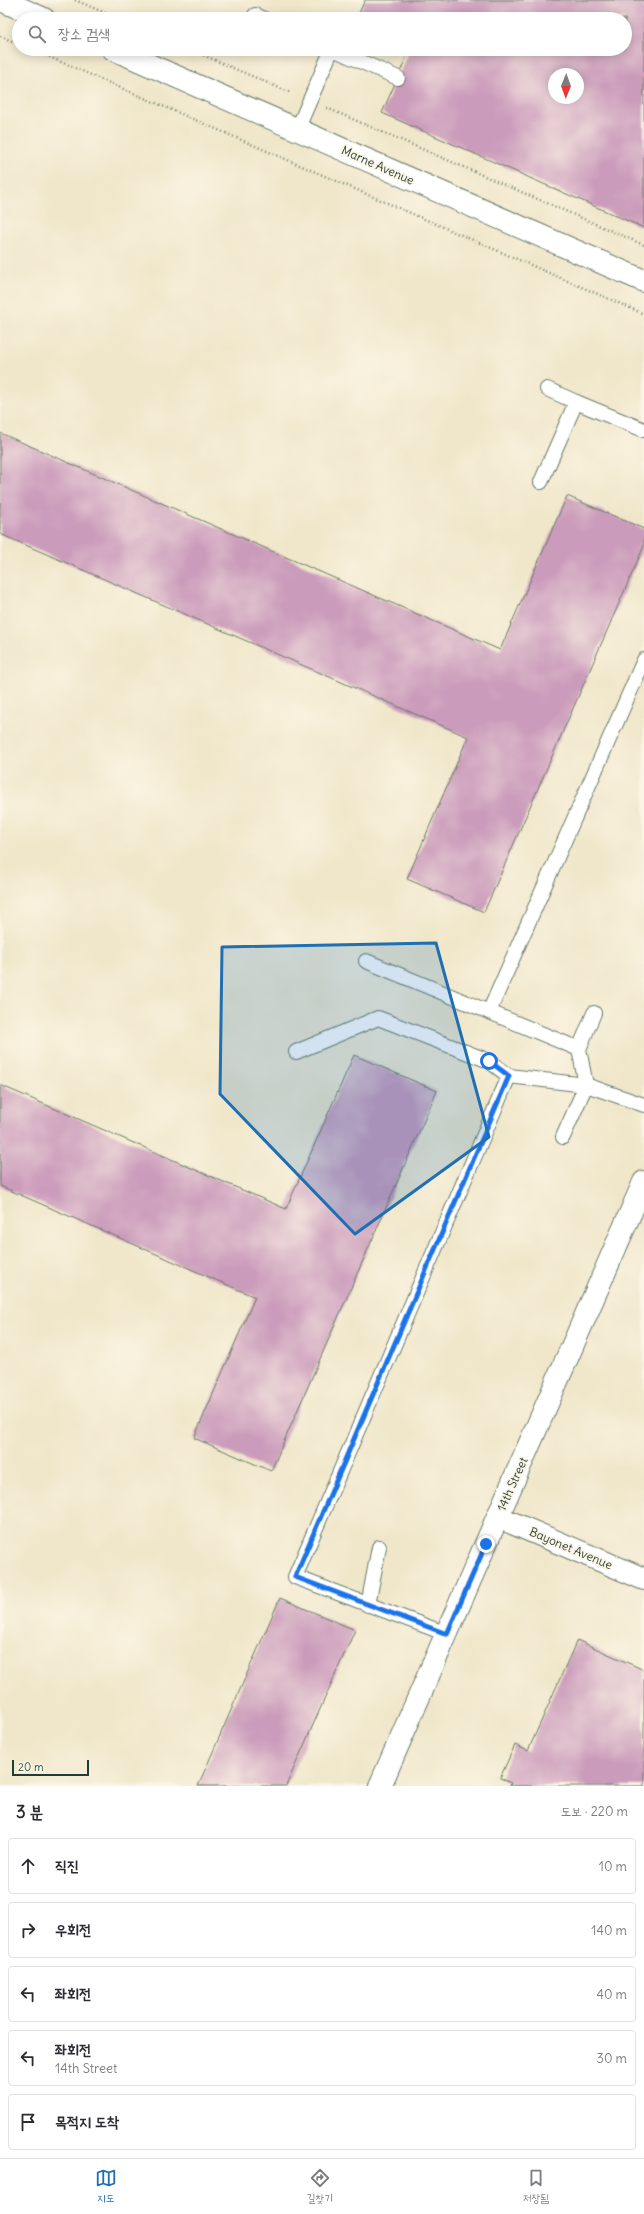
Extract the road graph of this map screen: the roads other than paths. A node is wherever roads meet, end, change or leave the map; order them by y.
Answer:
1 (1, 0) edge
2 (28, 12) edge
3 (129, 56) edge
4 (329, 56) edge
5 (348, 56) edge
6 (398, 78) dead end
7 (297, 130) junction
8 (644, 281) edge
9 (547, 389) dead end
10 (576, 402) junction
11 (644, 430) edge
12 (541, 482) dead end
13 (644, 660) edge
14 (366, 961) dead end
15 (489, 1012) junction
16 (594, 1013) dead end
17 (579, 1049) junction
18 (296, 1052) dead end
19 (509, 1076) junction
20 (586, 1085) junction
21 (644, 1105) edge
22 (563, 1137) dead end
23 (644, 1182) edge
24 (498, 1517) junction
25 (380, 1547) dead end
26 (644, 1578) edge
27 (368, 1605) junction
28 (447, 1634) junction
29 (380, 1786) edge

1 - 2 street
3 - 7 street, Marne Avenue
4 - 7 lane
5 - 6 lane
7 - 8 street, Marne Avenue
9 - 10 lane
10 - 11 lane
10 - 12 lane
13 - 15 lane
14 - 15 lane
15 - 17 lane
16 - 17 lane
17 - 20 lane
18 - 19 lane
19 - 20 lane
19 - 27 lane
20 - 21 lane
20 - 22 lane
23 - 24 street, 14th Street
24 - 26 street, Bayonet Avenue
24 - 28 street, 14th Street
25 - 27 lane
27 - 28 lane
28 - 29 street, 14th Street

